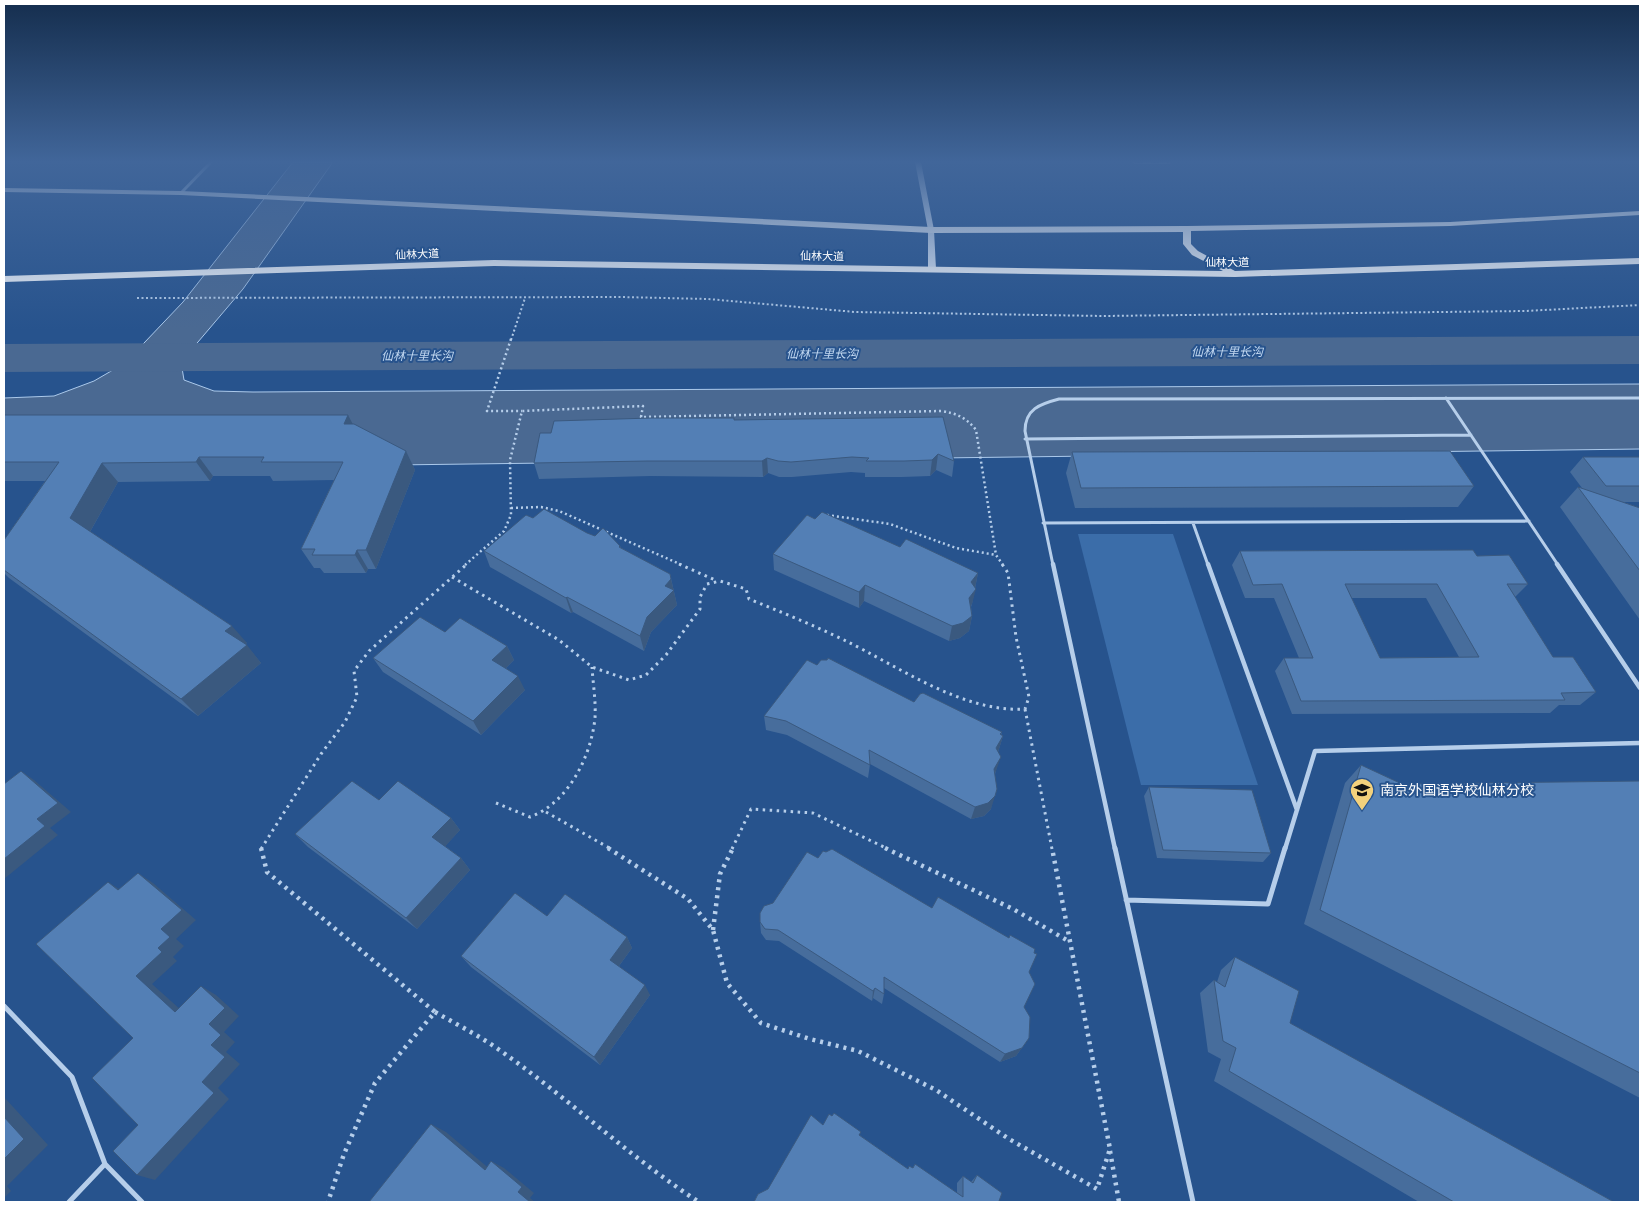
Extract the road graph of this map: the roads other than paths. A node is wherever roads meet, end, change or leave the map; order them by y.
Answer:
1 (693, 218) edge
2 (929, 218) edge
3 (1549, 218) edge
4 (931, 230) junction
5 (1187, 230) junction
6 (1640, 260) edge
7 (932, 269) junction
8 (1234, 274) junction
9 (4, 279) edge
10 (1446, 398) junction
11 (1640, 398) edge
12 (1471, 435) junction
13 (1025, 438) junction
14 (1528, 521) junction
15 (1043, 523) junction
16 (1193, 523) junction
17 (1640, 688) edge
18 (1640, 743) edge
19 (1297, 810) junction
20 (1126, 900) junction
21 (4, 1006) edge
22 (105, 1164) junction
23 (69, 1202) edge
24 (142, 1202) edge
25 (1193, 1202) edge

1 - 4 main road
2 - 4 street
3 - 5 main road
4 - 5 main road
4 - 7 street
5 - 8 main road
6 - 8 main road, 仙林大道
7 - 8 main road, 仙林大道
7 - 9 main road, 仙林大道
10 - 11 lane
10 - 12 lane
10 - 13 lane
12 - 13 lane
12 - 14 lane
13 - 15 lane
14 - 16 lane
14 - 17 lane
15 - 16 lane
15 - 20 lane
16 - 19 lane
18 - 19 lane
19 - 20 lane
20 - 25 lane
21 - 22 lane
22 - 23 lane
22 - 24 lane

